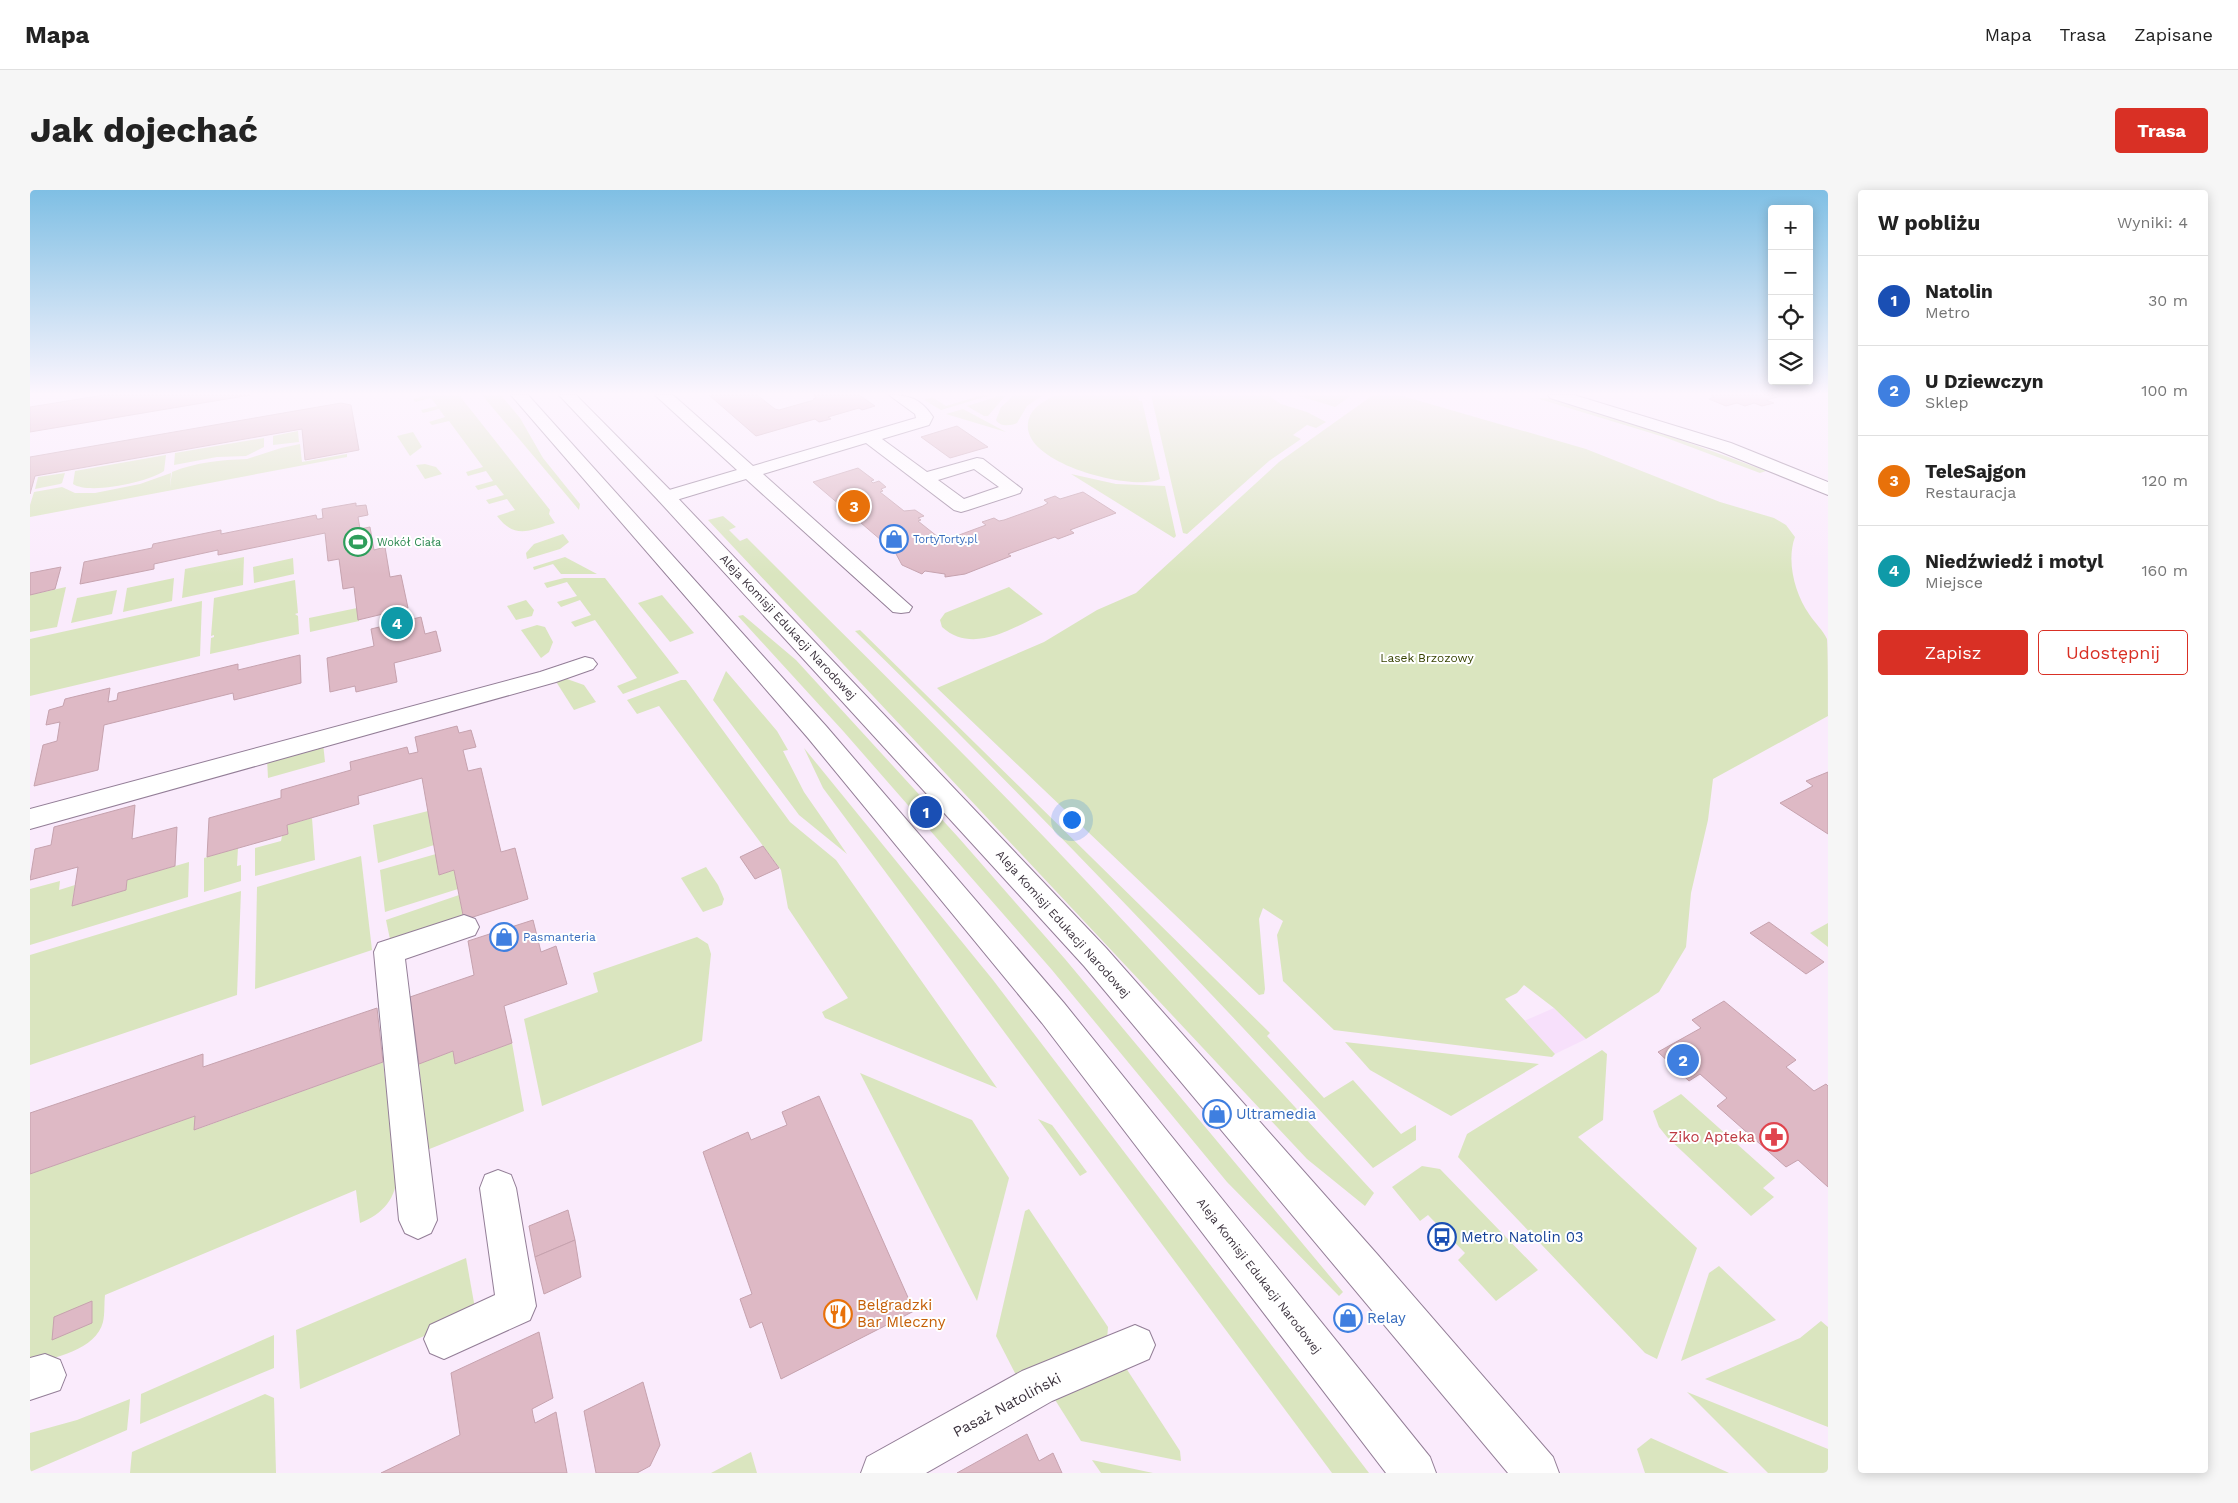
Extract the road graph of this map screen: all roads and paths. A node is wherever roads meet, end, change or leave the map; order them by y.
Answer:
1 (588, 455) edge
2 (609, 455) edge
3 (731, 455) edge
4 (810, 455) edge
5 (893, 455) edge
6 (1745, 455) edge
7 (750, 472) junction
8 (925, 478) dead end
9 (1828, 489) edge
10 (644, 504) junction
11 (901, 607) dead end
12 (585, 664) dead end
13 (30, 819) edge
14 (464, 927) dead end
15 (498, 1188) dead end
16 (418, 1220) dead end
17 (444, 1339) dead end
18 (1135, 1345) dead end
19 (883, 1473) edge
20 (1414, 1473) edge
21 (1537, 1473) edge

1 - 10 street, Aleja Komisji Edukacji Narodowej
2 - 10 street, Aleja Komisji Edukacji Narodowej
3 - 7 street
4 - 7 street
5 - 8 street
6 - 9 street
7 - 10 street
7 - 11 street
10 - 20 street, Aleja Komisji Edukacji Narodowej
10 - 21 street, Aleja Komisji Edukacji Narodowej
12 - 13 street
14 - 16 street
15 - 17 street
18 - 19 street, Pasaż Natoliński

